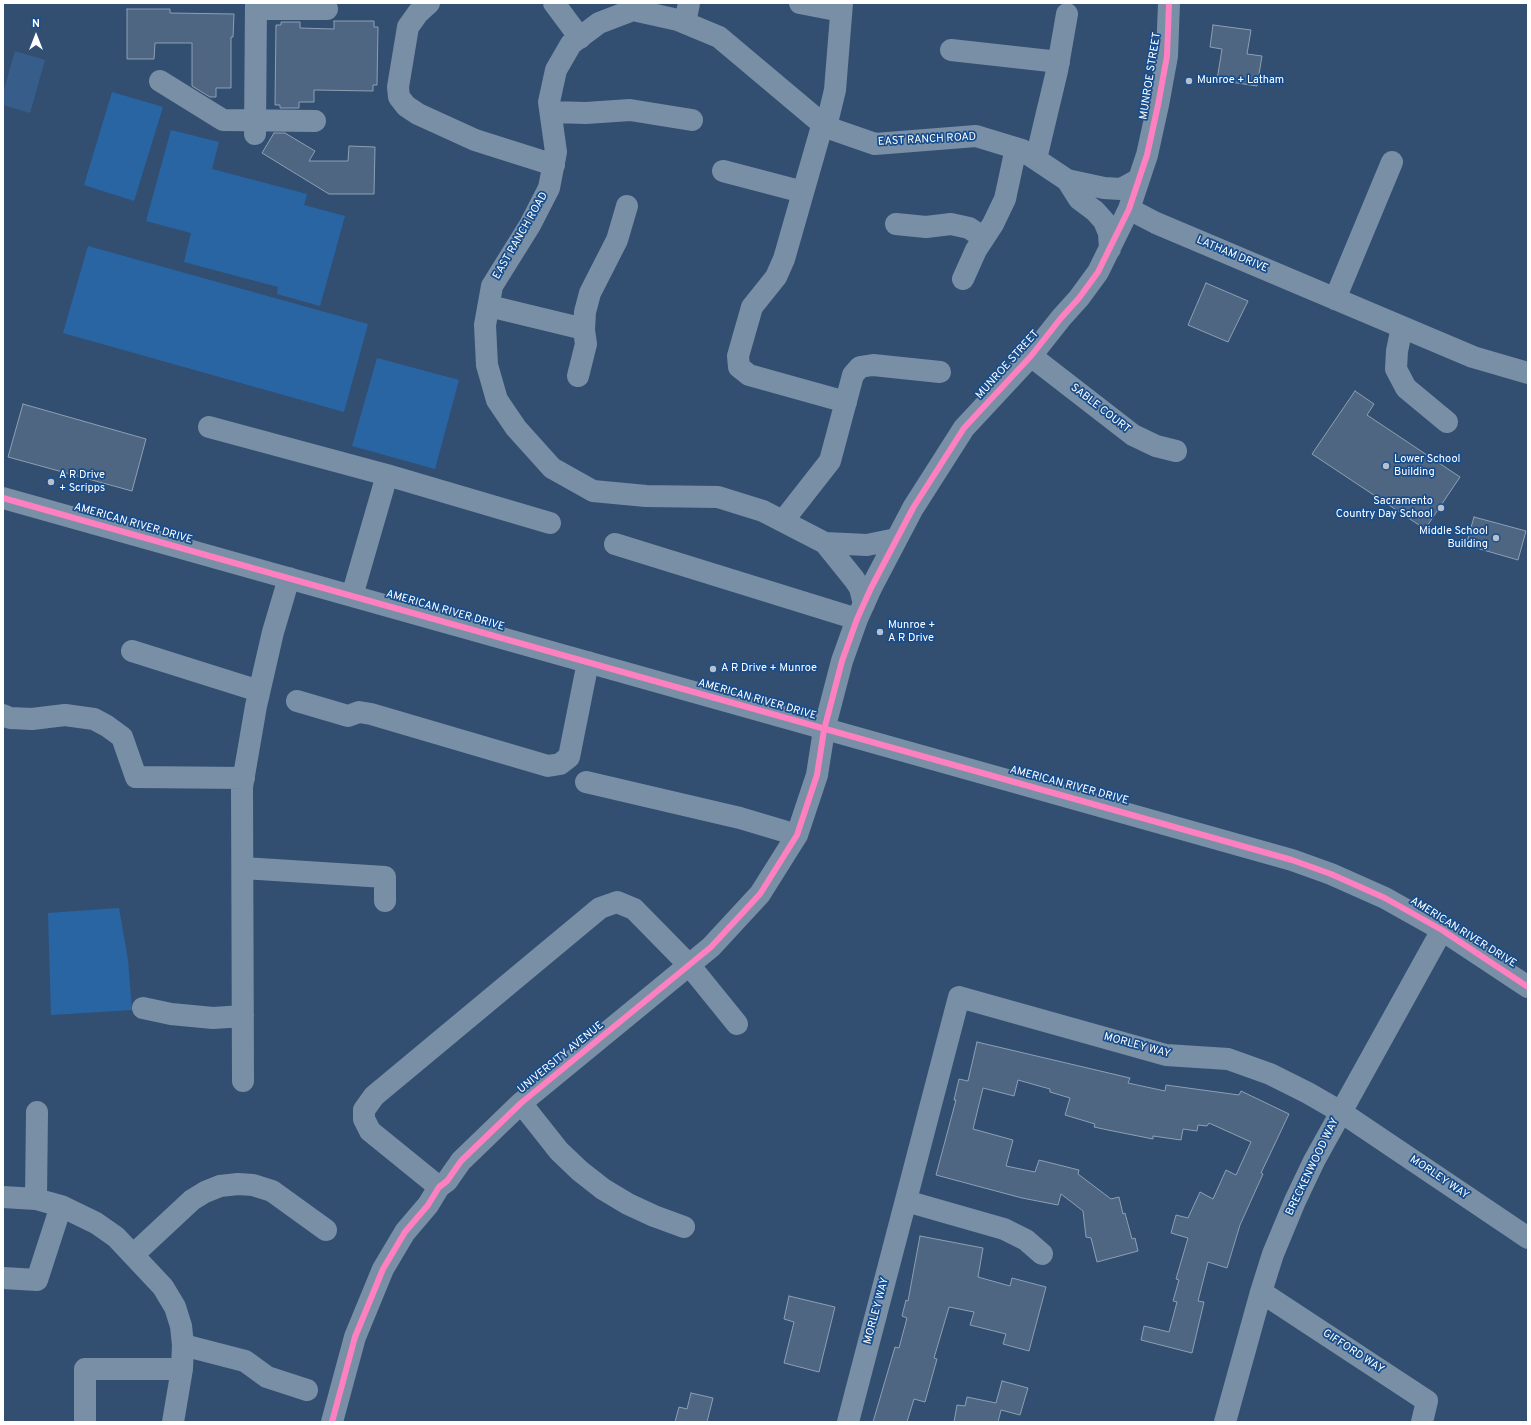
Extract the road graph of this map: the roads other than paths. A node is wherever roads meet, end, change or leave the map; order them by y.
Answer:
1 (429, 3) edge
2 (554, 3) edge
3 (800, 3) edge
4 (1170, 3) edge
5 (256, 6) edge
6 (842, 7) edge
7 (327, 9) dead end
8 (687, 13) edge
9 (1067, 14) dead end
10 (580, 38) junction
11 (951, 50) dead end
12 (1059, 62) junction
13 (160, 81) dead end
14 (551, 112) junction
15 (692, 120) dead end
16 (315, 121) dead end
17 (255, 127) junction
18 (824, 127) junction
19 (1016, 148) junction
20 (1036, 159) junction
21 (1392, 162) dead end
22 (554, 165) junction
23 (723, 170) dead end
24 (1139, 179) junction
25 (1067, 180) junction
26 (803, 192) junction
27 (627, 206) dead end
28 (1129, 209) junction
29 (896, 224) dead end
30 (984, 238) junction
31 (1110, 249) junction
32 (963, 279) dead end
33 (1335, 299) junction
34 (489, 306) junction
35 (1402, 327) junction
36 (584, 329) junction
37 (1031, 356) junction
38 (940, 372) dead end
39 (1528, 373) edge
40 (578, 376) dead end
41 (846, 402) junction
42 (1447, 422) dead end
43 (209, 427) dead end
44 (1176, 451) dead end
45 (387, 475) junction
46 (3, 498) edge
47 (784, 521) junction
48 (550, 523) dead end
49 (896, 539) junction
50 (825, 543) junction
51 (615, 544) dead end
52 (289, 578) junction
53 (352, 596) junction
54 (860, 612) junction
55 (132, 651) dead end
56 (588, 662) junction
57 (259, 691) junction
58 (297, 701) dead end
59 (3, 715) edge
60 (824, 730) junction
61 (244, 778) junction
62 (586, 782) dead end
63 (797, 835) junction
64 (243, 868) junction
65 (385, 900) dead end
66 (1442, 930) junction
67 (690, 966) junction
68 (1528, 986) edge
69 (143, 1008) dead end
70 (243, 1016) junction
71 (736, 1024) dead end
72 (243, 1081) dead end
73 (521, 1103) junction
74 (37, 1112) dead end
75 (1341, 1112) junction
76 (439, 1187) junction
77 (3, 1197) edge
78 (36, 1199) junction
79 (906, 1200) junction
80 (61, 1206) junction
81 (684, 1227) dead end
82 (326, 1230) dead end
83 (1528, 1238) edge
84 (134, 1254) junction
85 (1042, 1254) dead end
86 (3, 1278) edge
87 (1261, 1292) junction
88 (183, 1345) junction
89 (182, 1369) junction
90 (307, 1390) dead end
91 (84, 1422) edge
92 (173, 1422) edge
93 (332, 1422) edge
94 (848, 1422) edge
95 (1225, 1422) edge
96 (1422, 1422) edge

1 - 22 street
2 - 10 street
3 - 6 street
4 - 24 street, MUNROE STREET
5 - 7 street
5 - 17 street
6 - 18 street
8 - 10 street, EAST RANCH ROAD
8 - 18 street, EAST RANCH ROAD
9 - 12 street
10 - 14 street, EAST RANCH ROAD
11 - 12 street
12 - 20 street
13 - 17 street
14 - 15 street
14 - 22 street, EAST RANCH ROAD
16 - 17 street
18 - 19 street, EAST RANCH ROAD
18 - 26 street
19 - 20 street, EAST RANCH ROAD
19 - 30 street
20 - 25 street, EAST RANCH ROAD
21 - 33 street
22 - 34 street, EAST RANCH ROAD
23 - 26 street
24 - 25 street, EAST RANCH ROAD
24 - 28 street, MUNROE STREET
25 - 31 street
26 - 41 street
27 - 36 street
28 - 31 street, MUNROE STREET
28 - 33 street, LATHAM DRIVE
29 - 30 street
30 - 32 street
31 - 37 street, MUNROE STREET
33 - 35 street, LATHAM DRIVE
34 - 36 street
34 - 47 street, EAST RANCH ROAD
35 - 39 street, LATHAM DRIVE
35 - 42 street
36 - 40 street
37 - 44 street, SABLE COURT
37 - 49 street, MUNROE STREET
38 - 41 street
41 - 47 street
43 - 45 street
45 - 48 street
45 - 53 street
46 - 52 street, AMERICAN RIVER DRIVE
47 - 50 street, EAST RANCH ROAD
49 - 50 street, EAST RANCH ROAD
49 - 54 street, MUNROE STREET
50 - 54 street, EAST RANCH ROAD
51 - 54 street
52 - 53 street, AMERICAN RIVER DRIVE
52 - 57 street
53 - 56 street, AMERICAN RIVER DRIVE
54 - 60 street, MUNROE STREET
55 - 57 street
56 - 58 street
56 - 60 street, AMERICAN RIVER DRIVE
57 - 61 street
59 - 61 street
60 - 63 street, UNIVERSITY AVENUE
60 - 66 street, AMERICAN RIVER DRIVE
61 - 64 street
62 - 63 street
63 - 67 street, UNIVERSITY AVENUE
64 - 65 street
64 - 70 street
66 - 68 street, AMERICAN RIVER DRIVE
66 - 75 street, BRECKENWOOD WAY
67 - 71 street
67 - 73 street, UNIVERSITY AVENUE
67 - 76 street
69 - 70 street
70 - 72 street
73 - 76 street, UNIVERSITY AVENUE
73 - 81 street, UNIVERSITY AVENUE
74 - 78 street
75 - 79 street, MORLEY WAY
75 - 83 street, MORLEY WAY
75 - 87 street, BRECKENWOOD WAY
76 - 93 street, UNIVERSITY AVENUE
77 - 78 street
78 - 80 street
79 - 85 street
79 - 94 street, MORLEY WAY
80 - 84 street
80 - 86 street
82 - 84 street
84 - 88 street
87 - 95 street, BRECKENWOOD WAY
87 - 96 street, GIFFORD WAY
88 - 89 street
88 - 90 street
89 - 91 street
89 - 92 street

